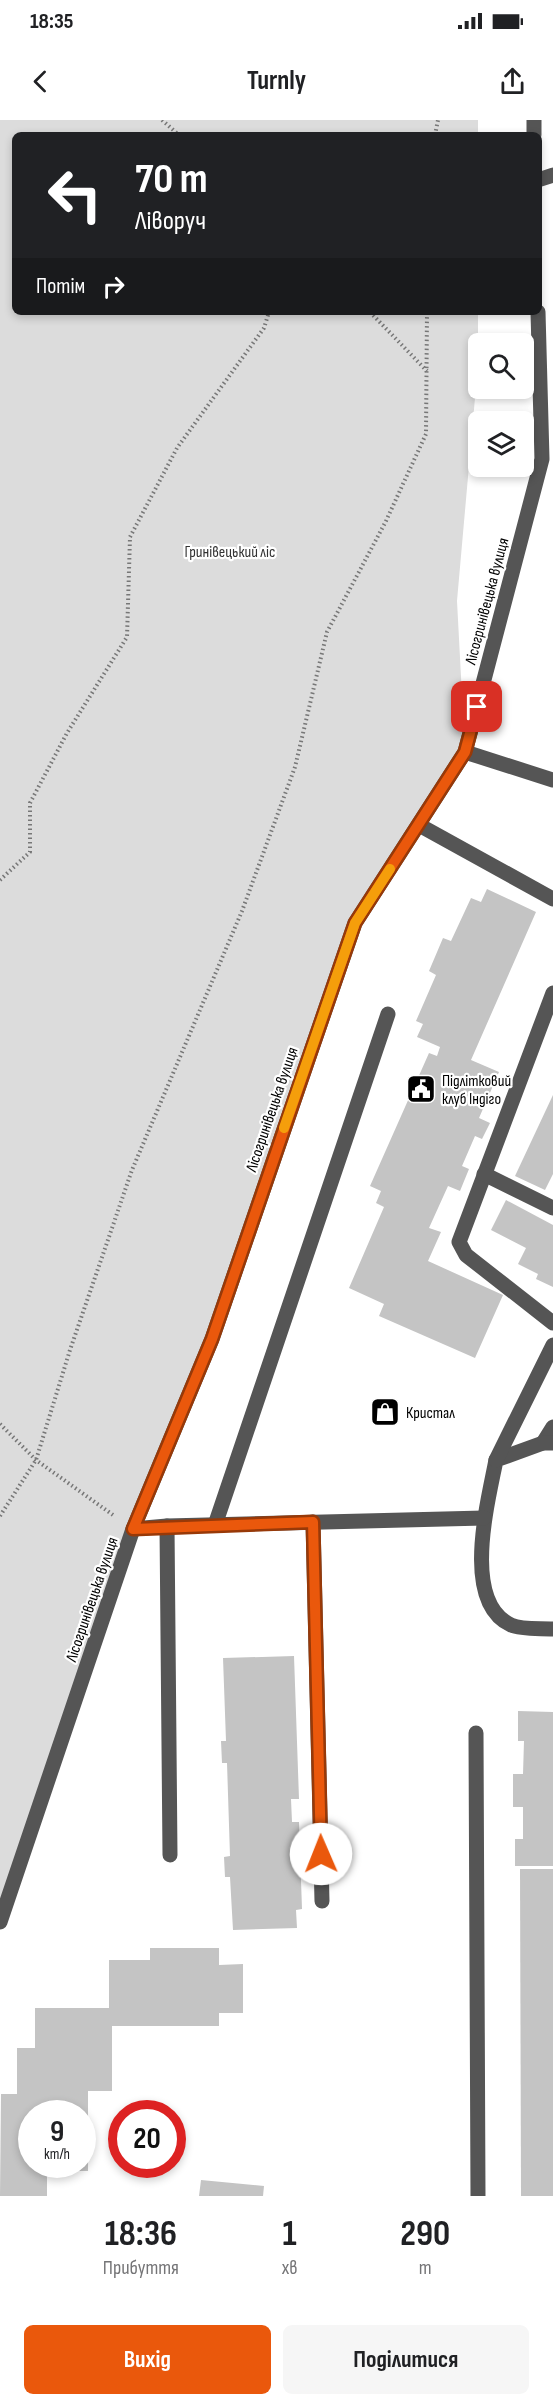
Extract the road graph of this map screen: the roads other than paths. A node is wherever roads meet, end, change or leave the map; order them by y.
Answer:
1 (538, 315) edge
2 (548, 456) edge
3 (465, 752) junction
4 (553, 780) edge
5 (418, 825) junction
6 (553, 899) edge
7 (553, 993) edge
8 (388, 1014) dead end
9 (484, 1174) junction
10 (553, 1208) edge
11 (553, 1323) edge
12 (553, 1346) edge
13 (553, 1427) edge
14 (548, 1443) edge
15 (496, 1460) junction
16 (484, 1518) junction
17 (313, 1522) junction
18 (215, 1525) junction
19 (167, 1526) junction
20 (133, 1529) junction
21 (553, 1629) edge
22 (476, 1733) dead end
23 (170, 1855) dead end
24 (322, 1901) dead end
25 (0, 1922) edge
26 (478, 2196) edge

1 - 2 street, Лісогринівецька вулиця
2 - 3 street, Лісогринівецька вулиця
3 - 4 street
3 - 5 street, Лісогринівецька вулиця
5 - 6 street
5 - 20 street, Лісогринівецька вулиця
7 - 9 street
8 - 18 street
9 - 10 street
9 - 11 street
12 - 15 street
13 - 14 street
14 - 15 street
15 - 16 street
16 - 17 street
16 - 21 street
17 - 18 street
17 - 24 street
18 - 19 street
19 - 20 street
19 - 23 street
20 - 25 street, Лісогринівецька вулиця
22 - 26 street

